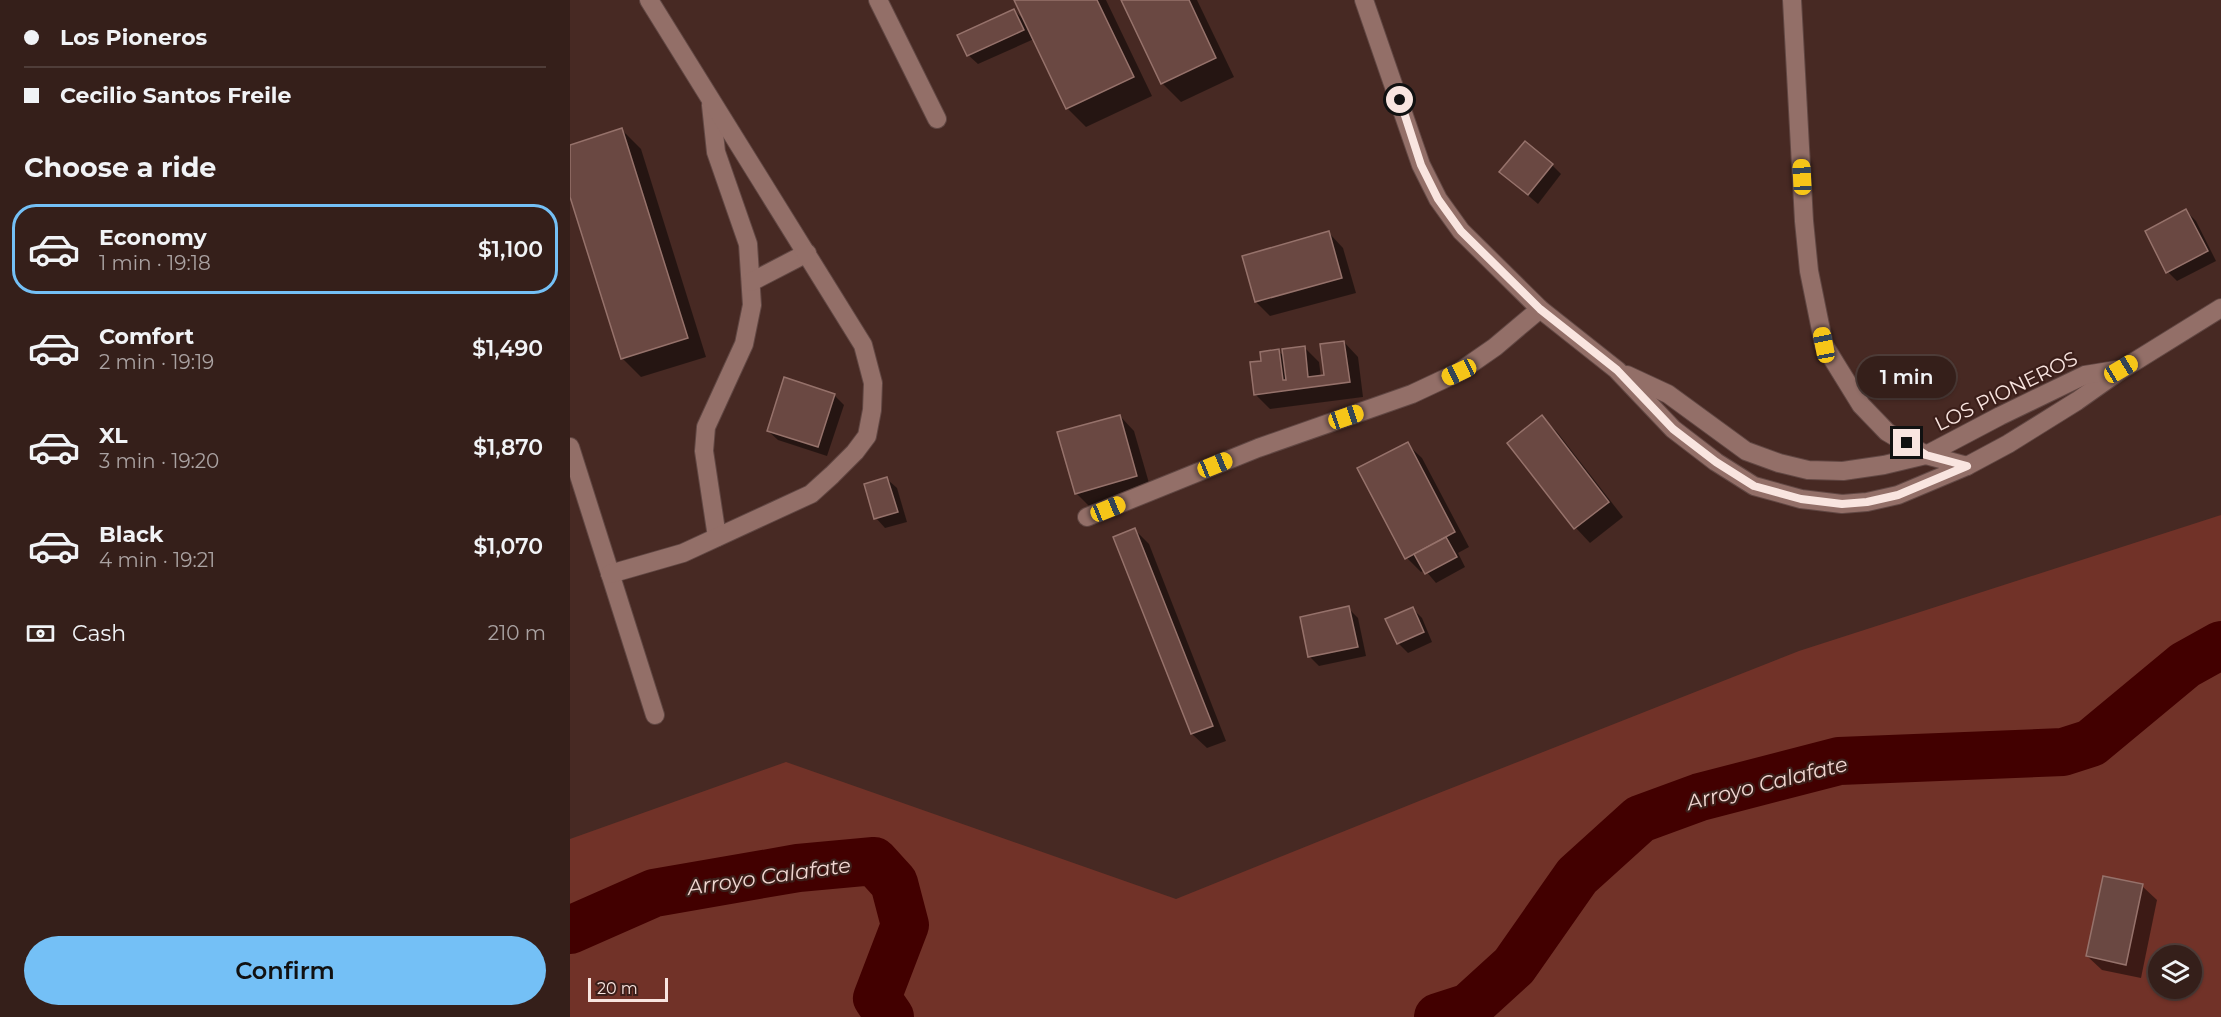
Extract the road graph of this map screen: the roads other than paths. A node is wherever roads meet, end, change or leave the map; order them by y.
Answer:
1 (649, 0) edge
2 (878, 0) edge
3 (1364, 0) edge
4 (1792, 0) edge
5 (710, 98) junction
6 (937, 119) dead end
7 (807, 253) junction
8 (751, 282) junction
9 (2221, 308) edge
10 (1540, 309) junction
11 (2121, 369) junction
12 (1617, 370) junction
13 (570, 447) edge
14 (1926, 455) junction
15 (1967, 466) junction
16 (1087, 517) dead end
17 (717, 537) junction
18 (610, 574) junction
19 (655, 715) dead end

1 - 5 street
2 - 6 street
3 - 10 street, LOS PIONEROS
4 - 14 street
5 - 7 street
5 - 8 street
7 - 8 street
7 - 17 street
8 - 17 street
9 - 11 street, LOS PIONEROS
10 - 12 street, LOS PIONEROS
10 - 16 street
11 - 14 street, LOS PIONEROS
11 - 15 street, LOS PIONEROS
12 - 14 street, LOS PIONEROS
12 - 15 street, LOS PIONEROS
13 - 18 street
14 - 15 street
17 - 18 street
18 - 19 street

